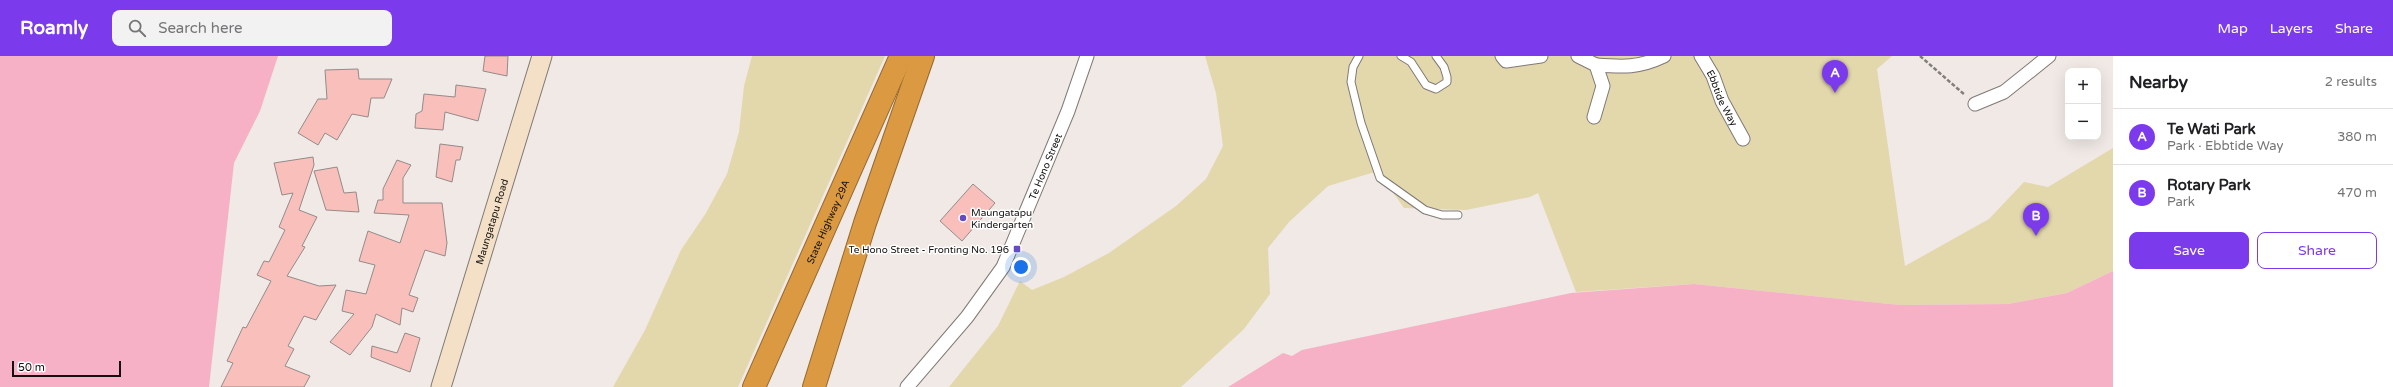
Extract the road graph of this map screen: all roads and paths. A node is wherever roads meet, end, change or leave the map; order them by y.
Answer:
1 (542, 56) edge
2 (901, 56) edge
3 (923, 56) edge
4 (1087, 56) edge
5 (1359, 56) edge
6 (1401, 56) edge
7 (1436, 56) edge
8 (1502, 56) edge
9 (1541, 56) edge
10 (1578, 56) edge
11 (1664, 56) edge
12 (1701, 56) edge
13 (1920, 56) edge
14 (2049, 56) edge
15 (1596, 65) junction
16 (1975, 104) joint
17 (1594, 117) dead end
18 (1743, 139) dead end
19 (1458, 215) dead end
20 (441, 387) edge
21 (754, 387) edge
22 (814, 387) edge
23 (907, 387) edge

1 - 20 street, Maungatapu Road
2 - 21 highway, State Highway 29A
3 - 22 highway
4 - 23 street, Te Hono Street
5 - 19 lane
6 - 7 lane
8 - 9 street
10 - 15 street
11 - 15 street
12 - 18 street, Ebbtide Way
13 - 16 path
14 - 16 street
15 - 17 street

